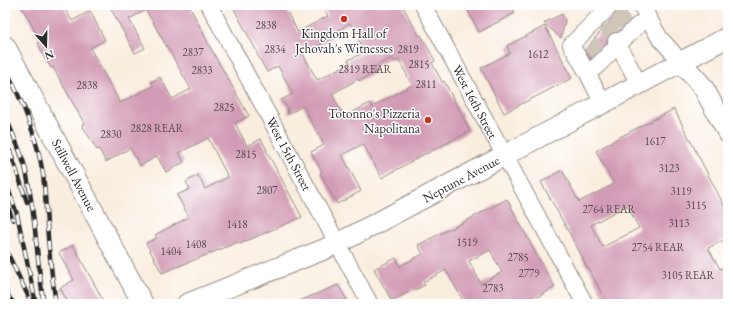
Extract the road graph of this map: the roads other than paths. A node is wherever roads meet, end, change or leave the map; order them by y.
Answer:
1 (209, 5) edge
2 (423, 5) edge
3 (645, 11) edge
4 (610, 12) edge
5 (728, 37) edge
6 (617, 43) junction
7 (5, 46) edge
8 (681, 62) junction
9 (587, 72) junction
10 (639, 84) junction
11 (603, 104) junction
12 (728, 133) edge
13 (504, 156) junction
14 (337, 244) junction
15 (143, 304) edge
16 (187, 304) edge
17 (370, 304) edge
18 (584, 304) edge

1 - 14 street, West 15th Street
2 - 13 street, West 16th Street
3 - 6 street
3 - 8 street
4 - 9 street
5 - 8 main road, Neptune Avenue
6 - 9 street
6 - 10 street
7 - 15 main road, Stillwell Avenue
8 - 10 main road, Neptune Avenue
8 - 12 main road
9 - 11 street
10 - 11 main road, Neptune Avenue
11 - 13 main road, Neptune Avenue
13 - 14 main road, Neptune Avenue
13 - 18 street, West 16th Street
14 - 16 main road, Neptune Avenue
14 - 17 street, West 15th Street

